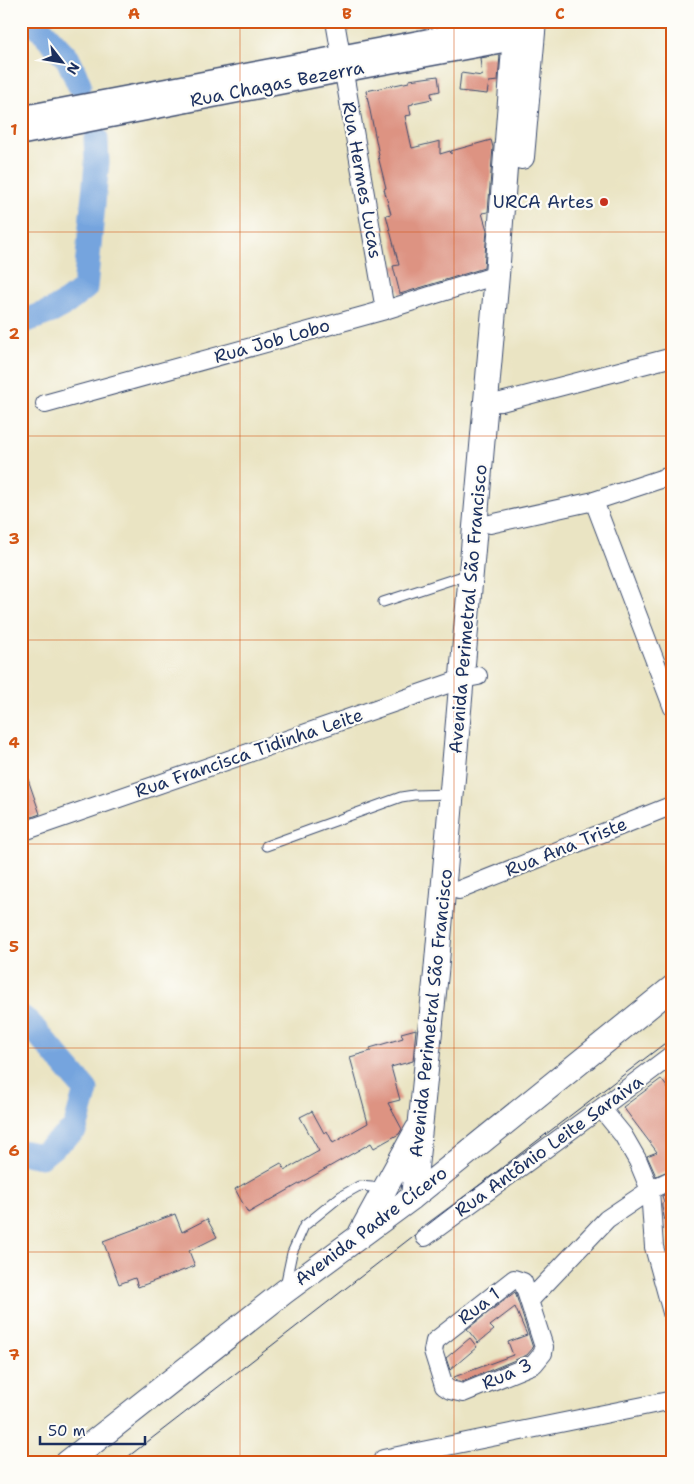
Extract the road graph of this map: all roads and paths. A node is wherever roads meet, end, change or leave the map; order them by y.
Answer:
1 (335, 21) edge
2 (524, 27) edge
3 (342, 63) junction
4 (21, 118) edge
5 (21, 134) edge
6 (497, 275) junction
7 (385, 310) junction
8 (673, 357) edge
9 (493, 403) junction
10 (45, 404) dead end
11 (673, 475) edge
12 (594, 501) junction
13 (490, 524) junction
14 (471, 573) junction
15 (383, 602) dead end
16 (470, 677) junction
17 (673, 708) edge
18 (452, 794) junction
19 (673, 805) edge
20 (21, 832) edge
21 (266, 846) dead end
22 (459, 890) junction
23 (445, 973) junction
24 (673, 987) edge
25 (673, 1054) edge
26 (601, 1108) junction
27 (421, 1121) junction
28 (673, 1179) edge
29 (384, 1188) junction
30 (422, 1190) junction
31 (650, 1190) junction
32 (426, 1237) dead end
33 (358, 1238) junction
34 (284, 1292) junction
35 (530, 1300) junction
36 (673, 1316) edge
37 (463, 1393) joint
38 (673, 1400) edge
39 (383, 1459) dead end
40 (67, 1463) edge

1 - 3 street, Rua Hermes Lucas
2 - 3 street, Rua Chagas Bezerra
2 - 6 main road, Avenida Perimetral São Francisco
2 - 9 main road, Avenida Perimetral São Francisco
3 - 4 street, Rua Chagas Bezerra
3 - 5 street, Rua Chagas Bezerra
3 - 7 street, Rua Hermes Lucas
6 - 7 street, Rua Job Lobo
6 - 9 main road, Avenida Perimetral São Francisco
7 - 10 street, Rua Job Lobo
8 - 9 street
9 - 13 main road, Avenida Perimetral São Francisco
9 - 14 main road, Avenida Perimetral São Francisco
11 - 12 street
12 - 13 street
12 - 17 street
13 - 16 main road, Avenida Perimetral São Francisco
14 - 15 lane
14 - 16 main road, Avenida Perimetral São Francisco
16 - 18 main road, Avenida Perimetral São Francisco
16 - 20 street, Rua Francisca Tidinha Leite
16 - 22 main road, Avenida Perimetral São Francisco
18 - 21 lane
18 - 23 main road, Avenida Perimetral São Francisco
19 - 22 street, Rua Ana Triste
22 - 23 main road, Avenida Perimetral São Francisco
23 - 27 main road, Avenida Perimetral São Francisco
23 - 30 main road, Avenida Perimetral São Francisco
24 - 30 main road, Avenida Padre Cícero
25 - 26 street, Rua Antônio Leite Saraiva
26 - 31 street
26 - 32 street, Rua Antônio Leite Saraiva
27 - 29 main road
27 - 30 main road, Avenida Perimetral São Francisco
28 - 31 street
29 - 33 main road
29 - 34 lane
30 - 33 main road, Avenida Padre Cícero
31 - 35 street
31 - 36 street
33 - 34 main road, Avenida Padre Cícero
34 - 40 main road, Avenida Padre Cícero
35 - 37 street, Rua 3
35 - 37 street, Rua 1
38 - 39 street

